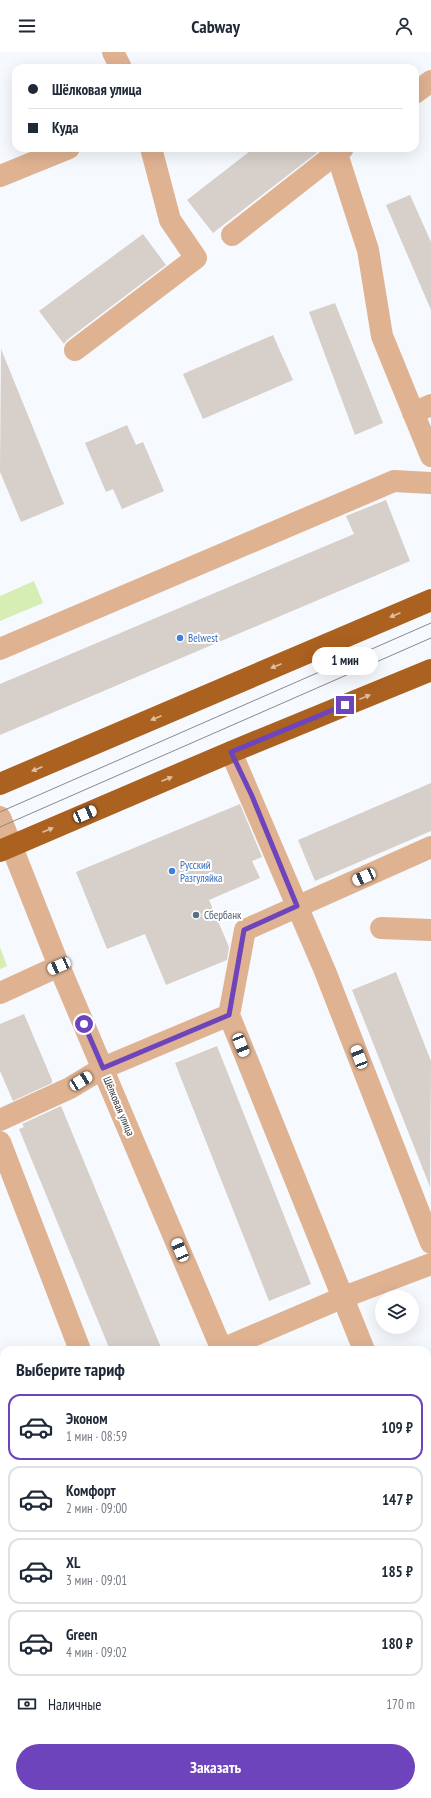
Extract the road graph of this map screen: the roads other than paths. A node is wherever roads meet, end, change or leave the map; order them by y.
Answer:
1 (113, 52) edge
2 (119, 64) edge
3 (431, 81) edge
4 (419, 90) edge
5 (58, 152) edge
6 (152, 152) edge
7 (336, 152) edge
8 (339, 152) edge
9 (0, 176) edge
10 (232, 235) dead end
11 (75, 350) dead end
12 (422, 409) edge
13 (431, 456) edge
14 (431, 483) edge
15 (431, 600) edge
16 (0, 649) edge
17 (431, 670) edge
18 (231, 752) junction
19 (0, 784) edge
20 (0, 817) edge
21 (431, 847) edge
22 (6, 848) edge
23 (297, 906) junction
24 (381, 928) dead end
25 (431, 930) edge
26 (59, 966) junction
27 (0, 993) edge
28 (229, 1015) junction
29 (103, 1068) junction
30 (0, 1120) edge
31 (0, 1142) edge
32 (431, 1244) edge
33 (431, 1264) edge
34 (344, 1296) junction
35 (78, 1346) edge
36 (221, 1346) edge
37 (229, 1346) edge
38 (363, 1346) edge

1 - 2 street
3 - 4 street
5 - 9 street
6 - 11 street
7 - 10 street
8 - 12 street
12 - 13 street
14 - 16 street
15 -> 19 highway
18 -> 17 highway
22 -> 18 highway
18 - 23 street
20 - 22 street, Шёлковая улица
21 - 23 street
22 - 26 street, Шёлковая улица
23 - 28 street
23 - 32 street
24 - 25 street
26 - 27 street
26 - 29 street, Шёлковая улица
28 - 29 street
28 - 34 street
29 - 30 street
29 - 36 street, Шёлковая улица
31 - 35 street
33 - 34 street
34 - 37 street
34 - 38 street

